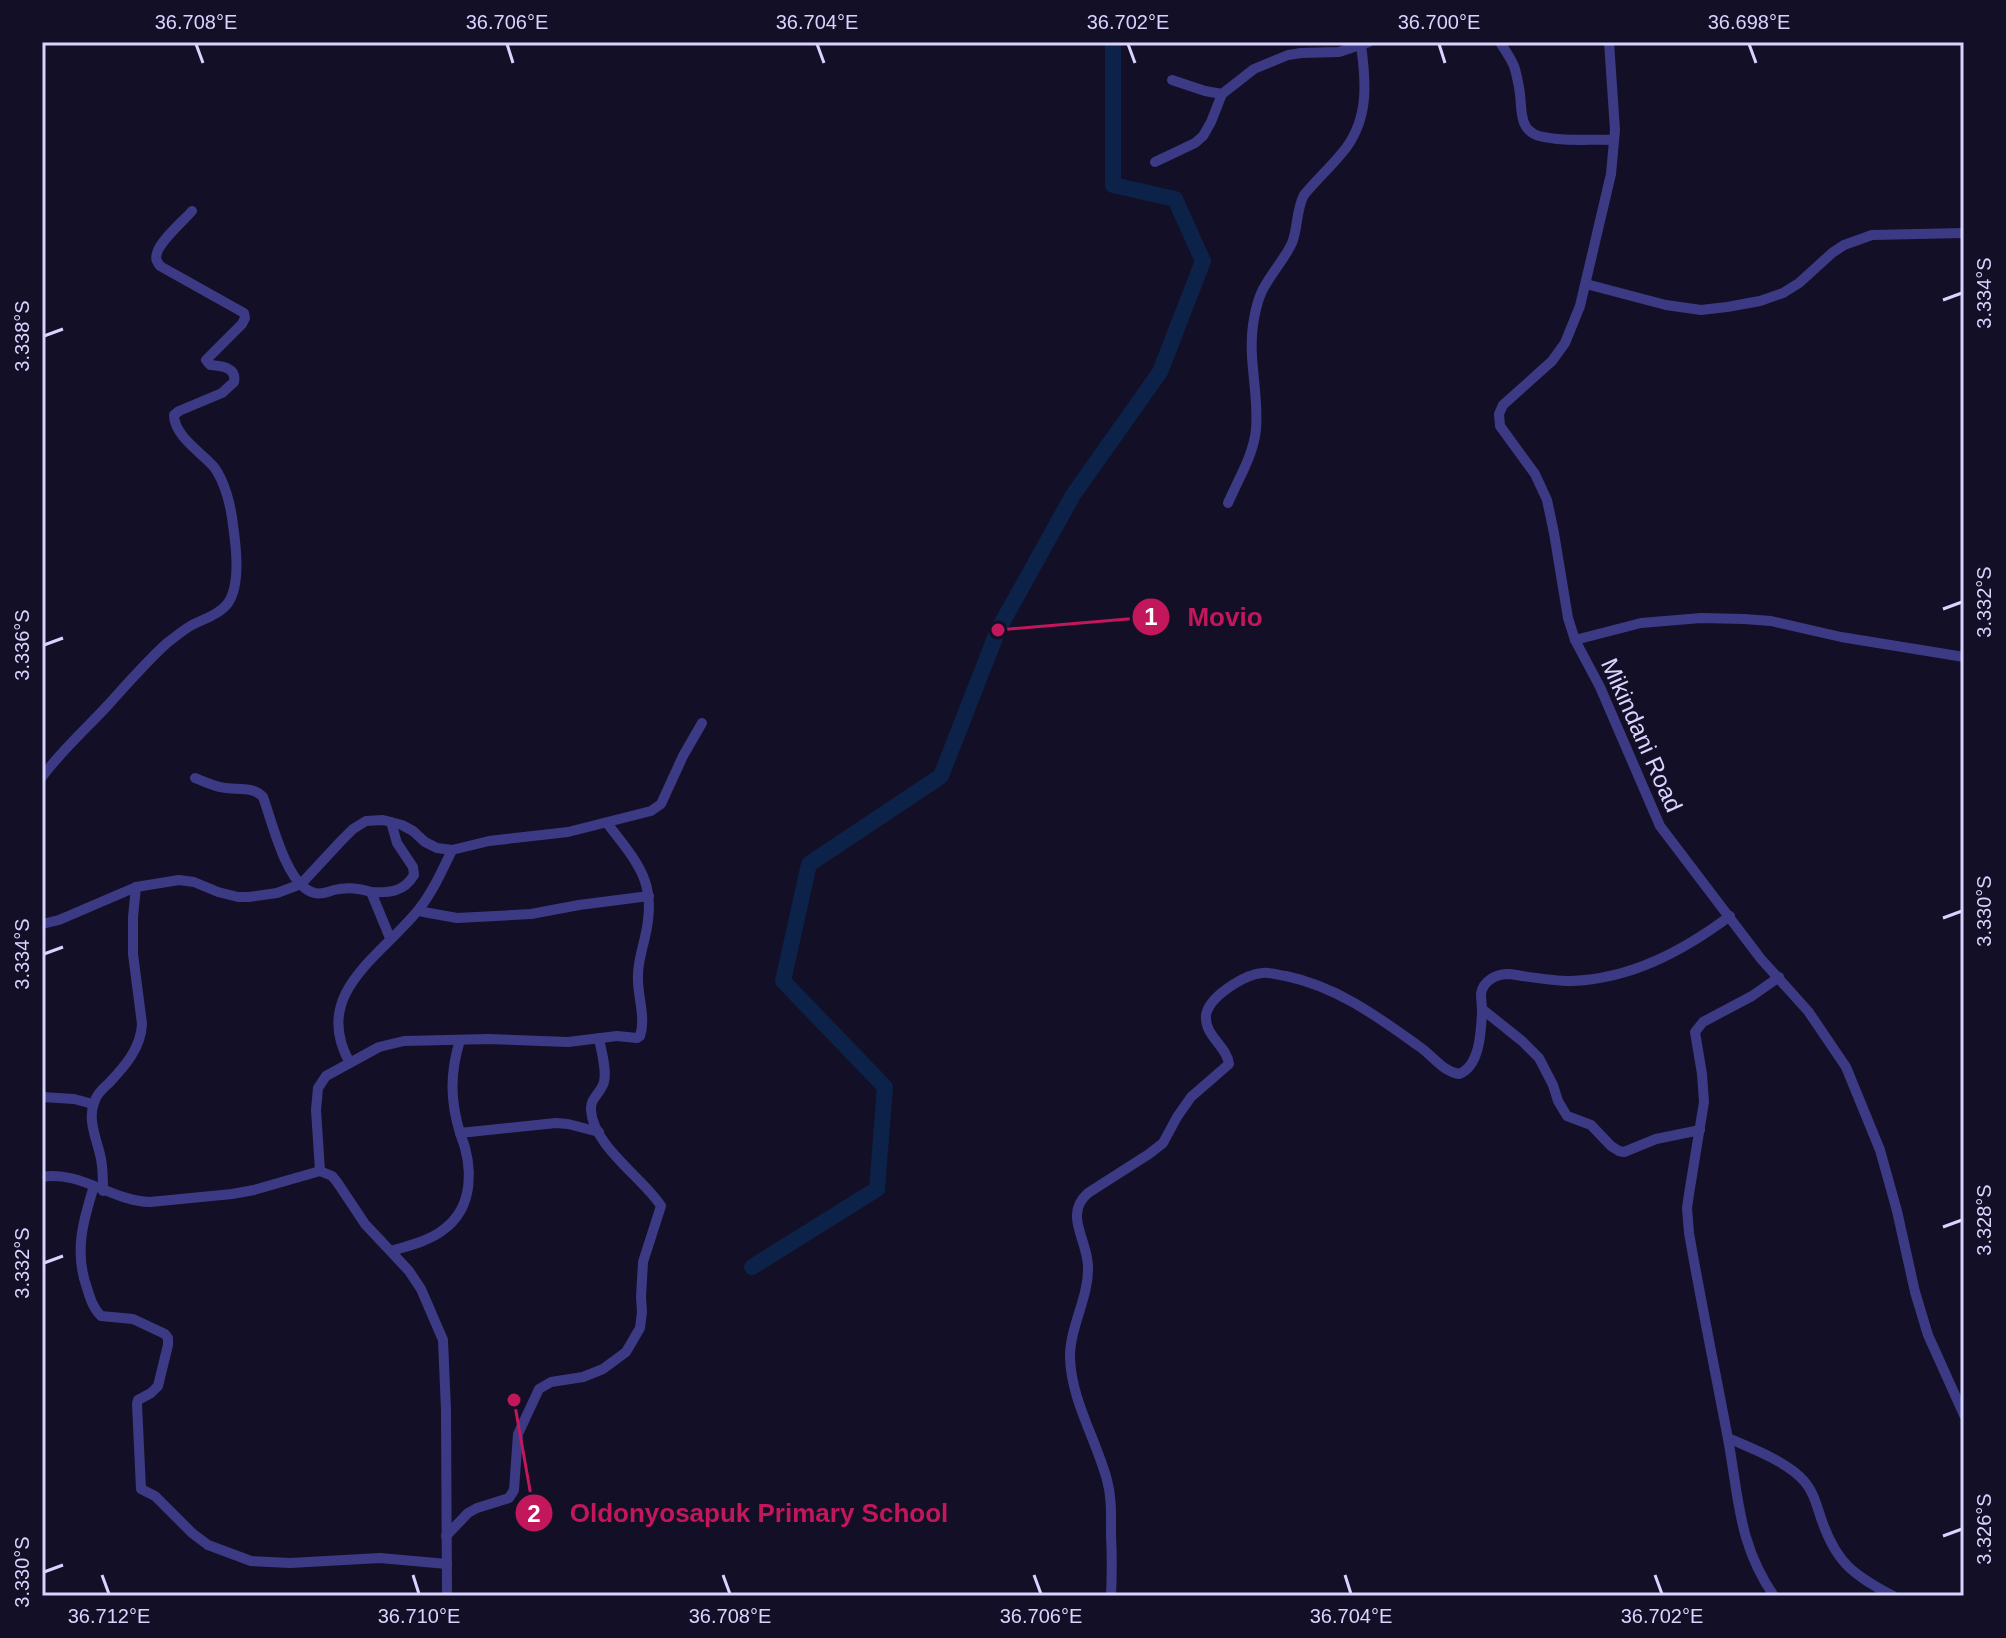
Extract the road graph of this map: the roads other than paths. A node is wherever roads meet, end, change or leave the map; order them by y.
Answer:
1 (1500, 42) edge
2 (1609, 42) edge
3 (1365, 44) edge
4 (1301, 47) edge
5 (1172, 80) dead end
6 (1222, 94) junction
7 (1614, 140) junction
8 (1155, 162) dead end
9 (192, 211) dead end
10 (1964, 233) edge
11 (1586, 284) junction
12 (1228, 503) dead end
13 (1575, 640) junction
14 (1964, 657) edge
15 (702, 723) dead end
16 (42, 777) edge
17 (195, 778) dead end
18 (391, 822) junction
19 (607, 823) junction
20 (452, 850) junction
21 (301, 884) junction
22 (136, 887) junction
23 (371, 892) junction
24 (649, 896) junction
25 (418, 911) junction
26 (1730, 916) junction
27 (42, 924) edge
28 (390, 938) junction
29 (1779, 977) junction
30 (1482, 1009) junction
31 (599, 1038) junction
32 (460, 1040) junction
33 (350, 1063) junction
34 (42, 1097) edge
35 (93, 1104) junction
36 (1700, 1130) junction
37 (599, 1132) junction
38 (460, 1133) junction
39 (320, 1171) junction
40 (42, 1177) edge
41 (98, 1188) junction
42 (391, 1251) junction
43 (1964, 1415) edge
44 (1728, 1438) junction
45 (446, 1536) junction
46 (447, 1564) junction
47 (447, 1596) edge
48 (1111, 1596) edge
49 (1774, 1596) edge
50 (1893, 1596) edge

1 - 7 street
2 - 7 street, Mikindani Road
3 - 4 street
3 - 12 street
4 - 6 street
5 - 6 street
6 - 8 street
7 - 11 street, Mikindani Road
9 - 16 street
10 - 11 street
11 - 13 street, Mikindani Road
13 - 14 street
13 - 26 street, Mikindani Road
15 - 19 street
17 - 21 street
18 - 20 street
18 - 21 street
18 - 23 street
19 - 20 street
19 - 24 street
20 - 25 street
21 - 22 street
21 - 23 street
22 - 27 street
22 - 35 street
23 - 28 street
24 - 25 street
24 - 31 street
25 - 28 street
26 - 29 street, Mikindani Road
26 - 30 street
28 - 33 street
29 - 36 street
29 - 43 street, Mikindani Road
30 - 36 street
30 - 48 street
31 - 32 street
31 - 37 street
32 - 33 street
32 - 38 street
33 - 39 street
34 - 35 street
35 - 41 street
36 - 44 street
37 - 38 street
37 - 45 street
38 - 42 street
39 - 41 street
39 - 42 street
40 - 41 street
41 - 46 street
42 - 45 street
44 - 49 street
44 - 50 street
45 - 46 street
46 - 47 street

